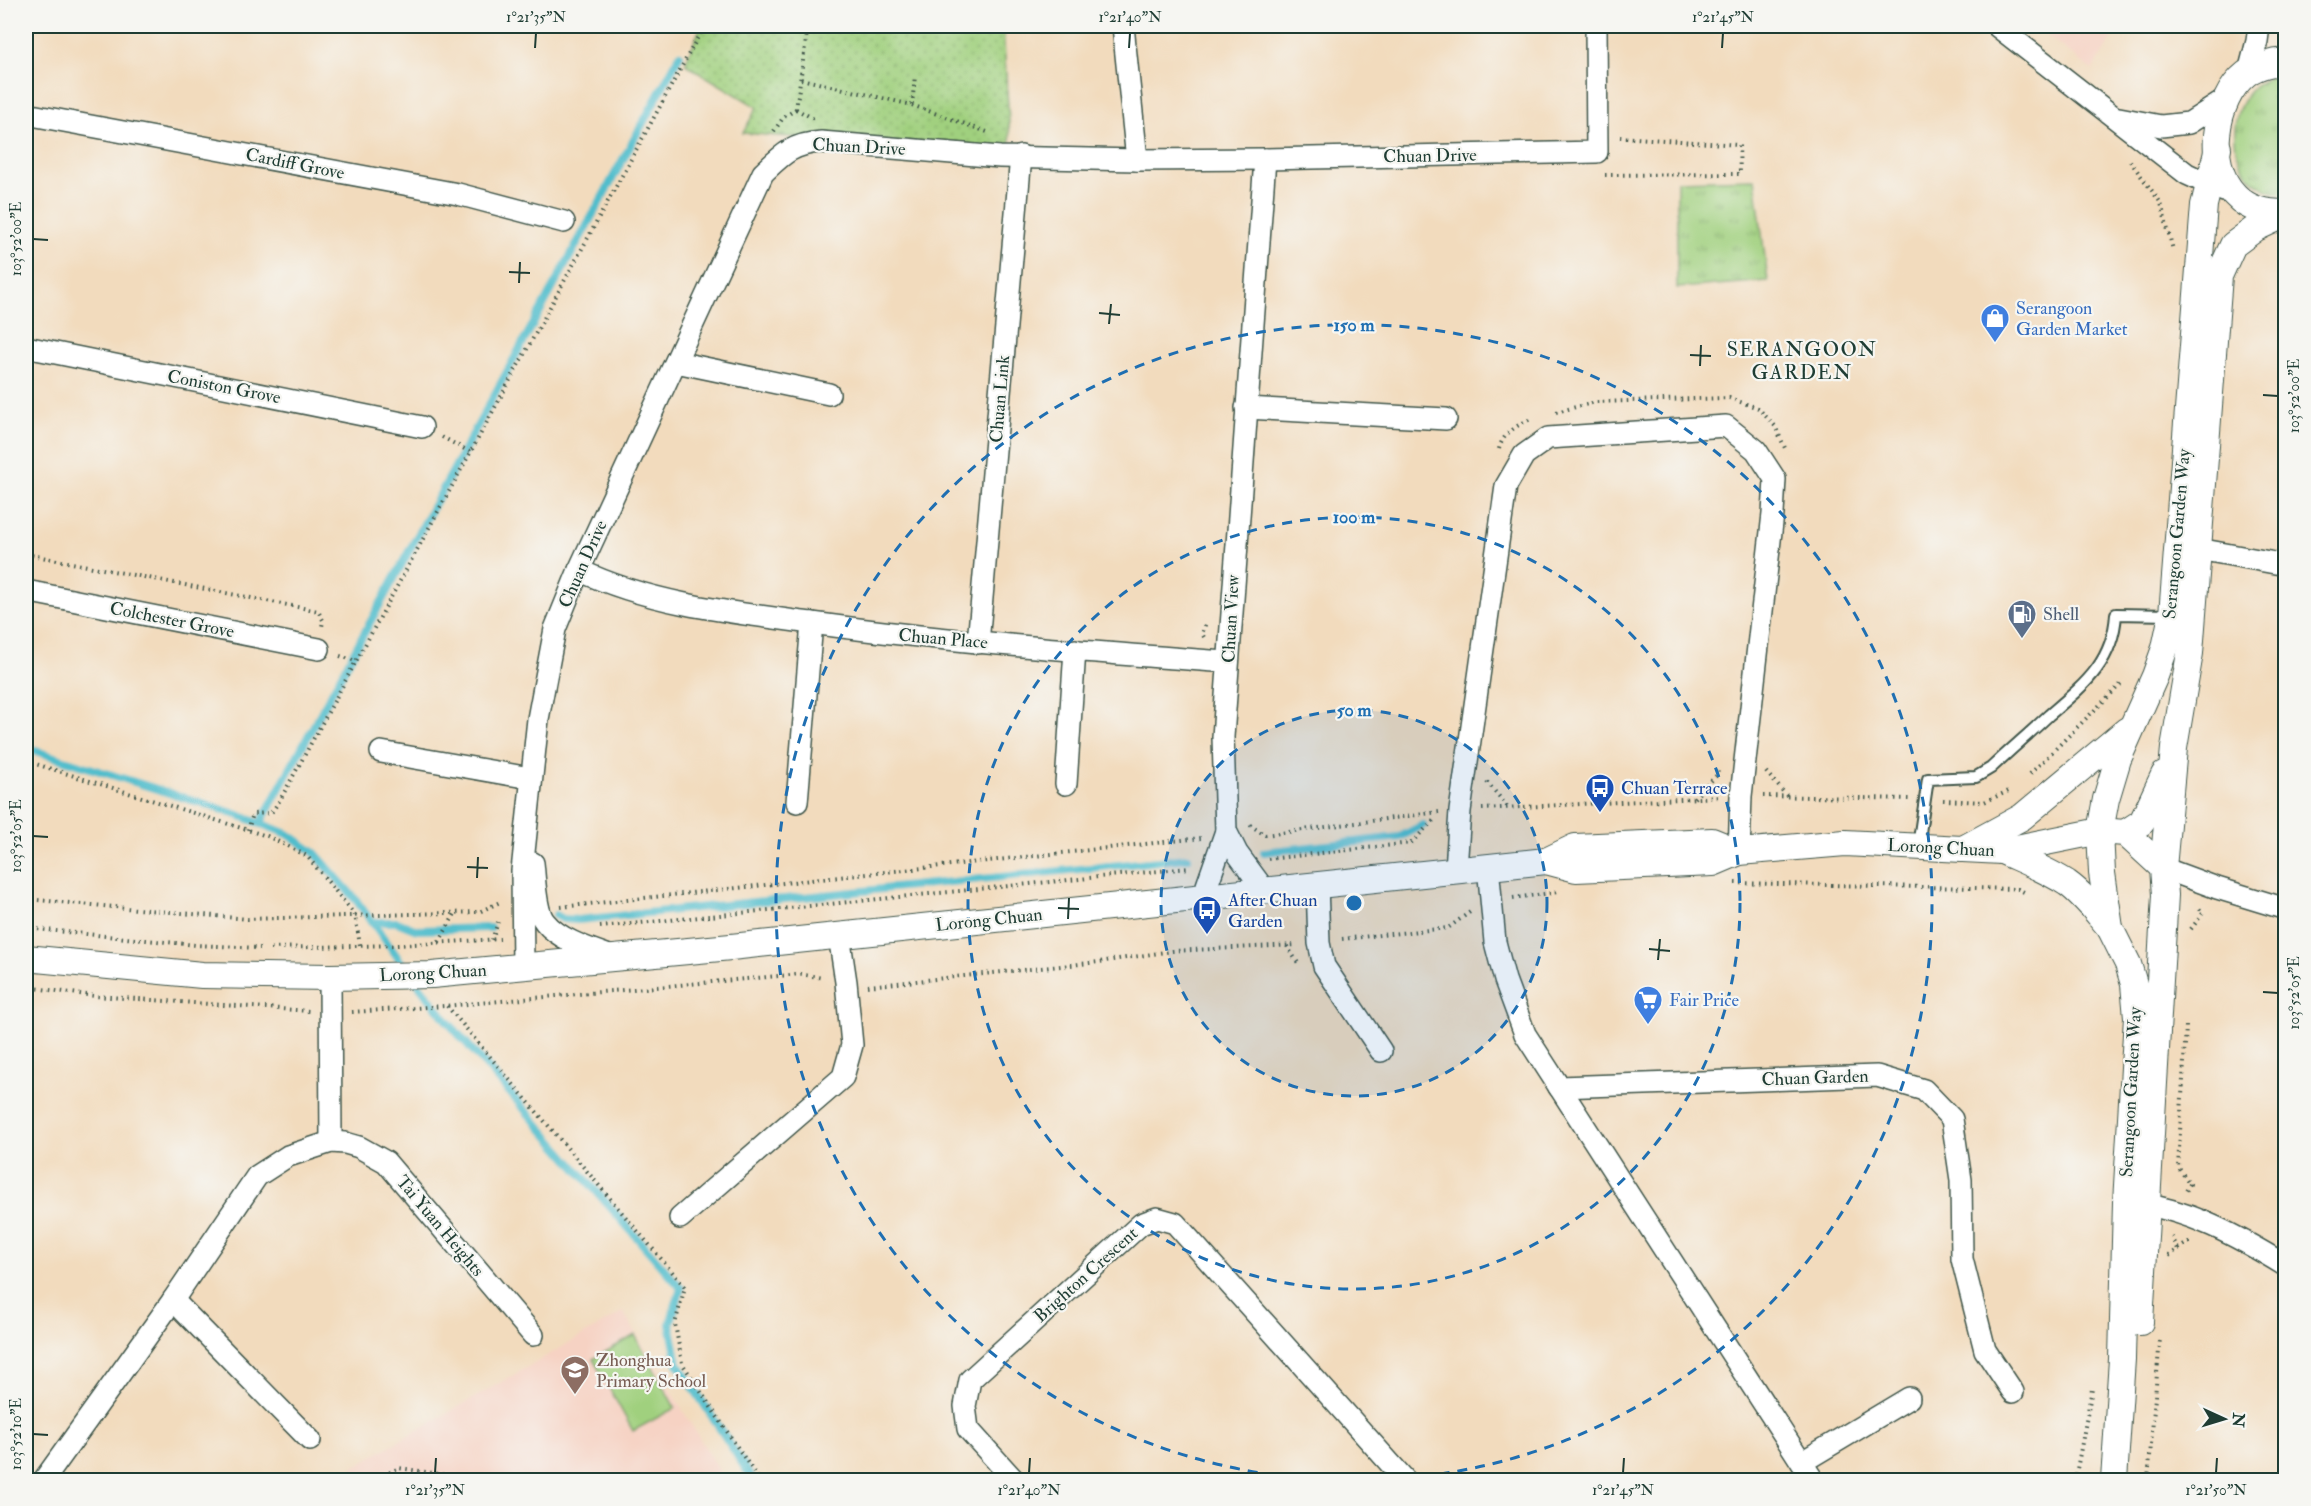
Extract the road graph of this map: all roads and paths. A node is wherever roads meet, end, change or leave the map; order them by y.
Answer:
1 (704, 26) edge
2 (808, 26) edge
3 (1123, 26) edge
4 (1596, 26) edge
5 (1997, 26) edge
6 (2259, 26) edge
7 (2286, 61) edge
8 (2249, 72) junction
9 (915, 76) dead end
10 (801, 79) junction
11 (2228, 98) junction
12 (912, 105) junction
13 (26, 114) edge
14 (2116, 118) junction
15 (1596, 136) junction
16 (770, 138) dead end
17 (2218, 148) junction
18 (2123, 155) dead end
19 (1010, 157) junction
20 (1265, 159) junction
21 (1738, 159) dead end
22 (1137, 160) junction
23 (2209, 184) junction
24 (2235, 196) junction
25 (2286, 213) edge
26 (564, 222) dead end
27 (2174, 252) dead end
28 (26, 347) edge
29 (676, 362) junction
30 (829, 394) dead end
31 (1246, 408) junction
32 (1554, 413) dead end
33 (1533, 418) dead end
34 (1446, 419) dead end
35 (422, 427) dead end
36 (454, 443) dead end
37 (469, 451) junction
38 (1787, 452) dead end
39 (1498, 453) dead end
40 (2198, 549) junction
41 (26, 554) edge
42 (2286, 565) edge
43 (579, 570) junction
44 (26, 591) edge
45 (2172, 615) junction
46 (812, 623) junction
47 (978, 643) junction
48 (1075, 650) junction
49 (329, 652) junction
50 (355, 660) junction
51 (1228, 662) junction
52 (2125, 680) dead end
53 (2133, 725) junction
54 (2174, 748) junction
55 (381, 752) dead end
56 (26, 761) edge
57 (1719, 764) dead end
58 (1764, 770) dead end
59 (530, 778) junction
60 (1486, 781) dead end
61 (2023, 781) dead end
62 (1066, 784) dead end
63 (2015, 789) dead end
64 (1741, 796) junction
65 (1787, 796) junction
66 (1693, 798) junction
67 (1925, 799) junction
68 (797, 802) dead end
69 (1508, 807) junction
70 (1451, 811) junction
71 (1245, 821) dead end
72 (248, 829) junction
73 (1226, 831) junction
74 (2100, 831) junction
75 (2126, 833) junction
76 (525, 834) junction
77 (1208, 844) dead end
78 (1918, 846) junction
79 (1962, 849) junction
80 (2002, 851) junction
81 (1739, 852) junction
82 (1259, 860) dead end
83 (1488, 866) junction
84 (1200, 867) dead end
85 (2163, 868) junction
86 (1456, 869) junction
87 (1317, 884) junction
88 (1726, 884) dead end
89 (1265, 891) junction
90 (1562, 892) dead end
91 (2029, 894) dead end
92 (1203, 897) junction
93 (26, 899) edge
94 (507, 900) dead end
95 (1490, 900) junction
96 (558, 907) dead end
97 (2286, 909) edge
98 (456, 912) junction
99 (355, 915) junction
100 (26, 928) edge
101 (596, 928) dead end
102 (2110, 928) junction
103 (839, 935) junction
104 (491, 941) dead end
105 (439, 943) junction
106 (1318, 943) junction
107 (361, 946) junction
108 (26, 958) edge
109 (616, 958) junction
110 (523, 967) junction
111 (330, 977) junction
112 (846, 982) junction
113 (26, 987) edge
114 (446, 1006) junction
115 (332, 1013) junction
116 (1381, 1051) dead end
117 (1559, 1087) junction
118 (331, 1142) junction
119 (2136, 1203) junction
120 (680, 1218) dead end
121 (2286, 1266) edge
122 (173, 1300) junction
123 (533, 1335) dead end
124 (2013, 1392) dead end
125 (1910, 1398) dead end
126 (310, 1440) dead end
127 (1802, 1462) junction
128 (446, 1475) dead end
129 (44, 1480) edge
130 (374, 1480) edge
131 (759, 1480) edge
132 (1014, 1480) edge
133 (1405, 1480) edge
134 (1813, 1480) edge
135 (2114, 1480) edge
136 (2128, 1480) edge

1 - 37 path
2 - 10 path
3 - 22 street
4 - 15 street
5 - 14 street
6 - 8 street
7 - 8 street
8 - 11 street
9 - 12 path
10 - 12 path
10 - 16 path
11 - 14 street
11 - 17 street
12 - 19 path
13 - 26 street, Cardiff Grove
14 - 23 street
15 - 20 street, Chuan Drive
15 - 21 path
17 - 23 street, Serangoon Garden Way
17 - 24 street
18 - 27 path
19 - 22 street, Chuan Drive
19 - 29 street, Chuan Drive
19 - 47 street, Chuan Link
20 - 22 street, Chuan Drive
20 - 31 street, Chuan View
23 - 24 street
23 - 45 street, Serangoon Garden Way
24 - 25 street
25 - 40 street, Serangoon Garden Way
28 - 35 street, Coniston Grove
29 - 30 street
29 - 43 street, Chuan Drive
31 - 34 street
31 - 51 street, Chuan View
32 - 38 path
33 - 39 path
36 - 37 path
37 - 50 path
40 - 42 street
40 - 54 street, Serangoon Garden Way
41 - 49 path
43 - 46 street, Chuan Place
43 - 59 street, Chuan Drive
44 - 49 street, Colchester Grove
45 - 53 street, Serangoon Garden Way
45 - 67 lane
46 - 47 street, Chuan Place
46 - 68 street
47 - 48 street, Chuan Place
48 - 51 street, Chuan Place
48 - 62 street
49 - 50 path
50 - 72 path
51 - 73 street, Chuan View
52 - 61 path
53 - 74 street, Serangoon Garden Way
53 - 79 street
54 - 75 street
54 - 85 street, Serangoon Garden Way
55 - 59 street
56 - 72 path
57 - 66 path
58 - 65 path
59 - 76 street, Chuan Drive
60 - 69 path
63 - 67 path
64 - 65 path
64 - 66 path
64 - 70 street
64 - 81 street
65 - 67 path
66 - 69 path
67 - 78 lane
69 - 70 path
70 - 71 path
70 - 82 path
70 - 86 street
72 - 99 path
73 - 89 street, Chuan View
73 - 92 street, Chuan View
74 - 75 street, Lorong Chuan
74 - 80 street, Lorong Chuan
74 - 102 street, Serangoon Garden Way
75 - 85 street
76 - 109 street
76 - 110 street, Chuan Drive
77 - 96 path
78 - 79 street, Lorong Chuan
78 - 81 street, Lorong Chuan
79 - 80 street, Lorong Chuan
80 - 102 street
81 - 83 street, Lorong Chuan
83 - 86 street, Lorong Chuan
83 - 95 street
84 - 101 path
85 - 97 street
85 - 119 street, Serangoon Garden Way
86 - 87 street, Lorong Chuan
87 - 89 street, Lorong Chuan
87 - 106 street
88 - 91 path
89 - 92 street, Lorong Chuan
90 - 95 path
92 - 103 street, Lorong Chuan
93 - 99 path
94 - 98 path
95 - 106 path
95 - 117 street
98 - 99 path
98 - 105 path
99 - 107 path
100 - 107 path
102 - 119 street, Serangoon Garden Way
103 - 109 street, Lorong Chuan
103 - 112 street
104 - 105 path
105 - 107 path
106 - 112 path
106 - 116 street
108 - 111 street, Lorong Chuan
109 - 110 street, Lorong Chuan
110 - 111 street, Lorong Chuan
111 - 115 street
112 - 114 path
112 - 120 street
113 - 115 path
114 - 115 path
114 - 131 path
115 - 118 street
117 - 124 street, Chuan Garden
117 - 127 street
118 - 122 street, Tai Yuan Heights
118 - 123 street, Tai Yuan Heights
119 - 121 street
119 - 135 street, Serangoon Garden Way
119 - 136 street, Serangoon Garden Way
122 - 126 street
122 - 129 street, Tai Yuan Heights
125 - 127 street
127 - 134 street
128 - 130 path
132 - 133 street, Brighton Crescent

